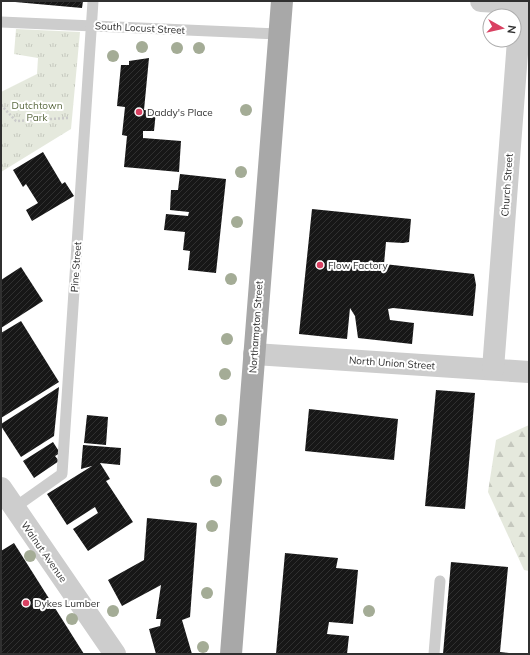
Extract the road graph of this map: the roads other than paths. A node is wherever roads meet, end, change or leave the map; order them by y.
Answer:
1 (93, 1) edge
2 (282, 1) edge
3 (482, 1) edge
4 (524, 3) edge
5 (1, 22) edge
6 (91, 26) junction
7 (279, 34) junction
8 (254, 354) junction
9 (493, 370) junction
10 (529, 372) edge
11 (1, 488) edge
12 (14, 508) junction
13 (440, 581) dead end
14 (115, 654) edge
15 (231, 654) edge
16 (434, 654) edge

1 - 6 lane, Pine Street
2 - 7 main road, Northampton Street
3 - 4 street
4 - 9 street, Church Street
5 - 6 lane, South Locust Street
6 - 7 lane, South Locust Street
6 - 12 lane, Pine Street
7 - 8 main road, Northampton Street
8 - 9 street, North Union Street
8 - 15 main road, Northampton Street
9 - 10 street, North Union Street
11 - 12 street, Walnut Avenue
12 - 14 street, Walnut Avenue
13 - 16 lane

